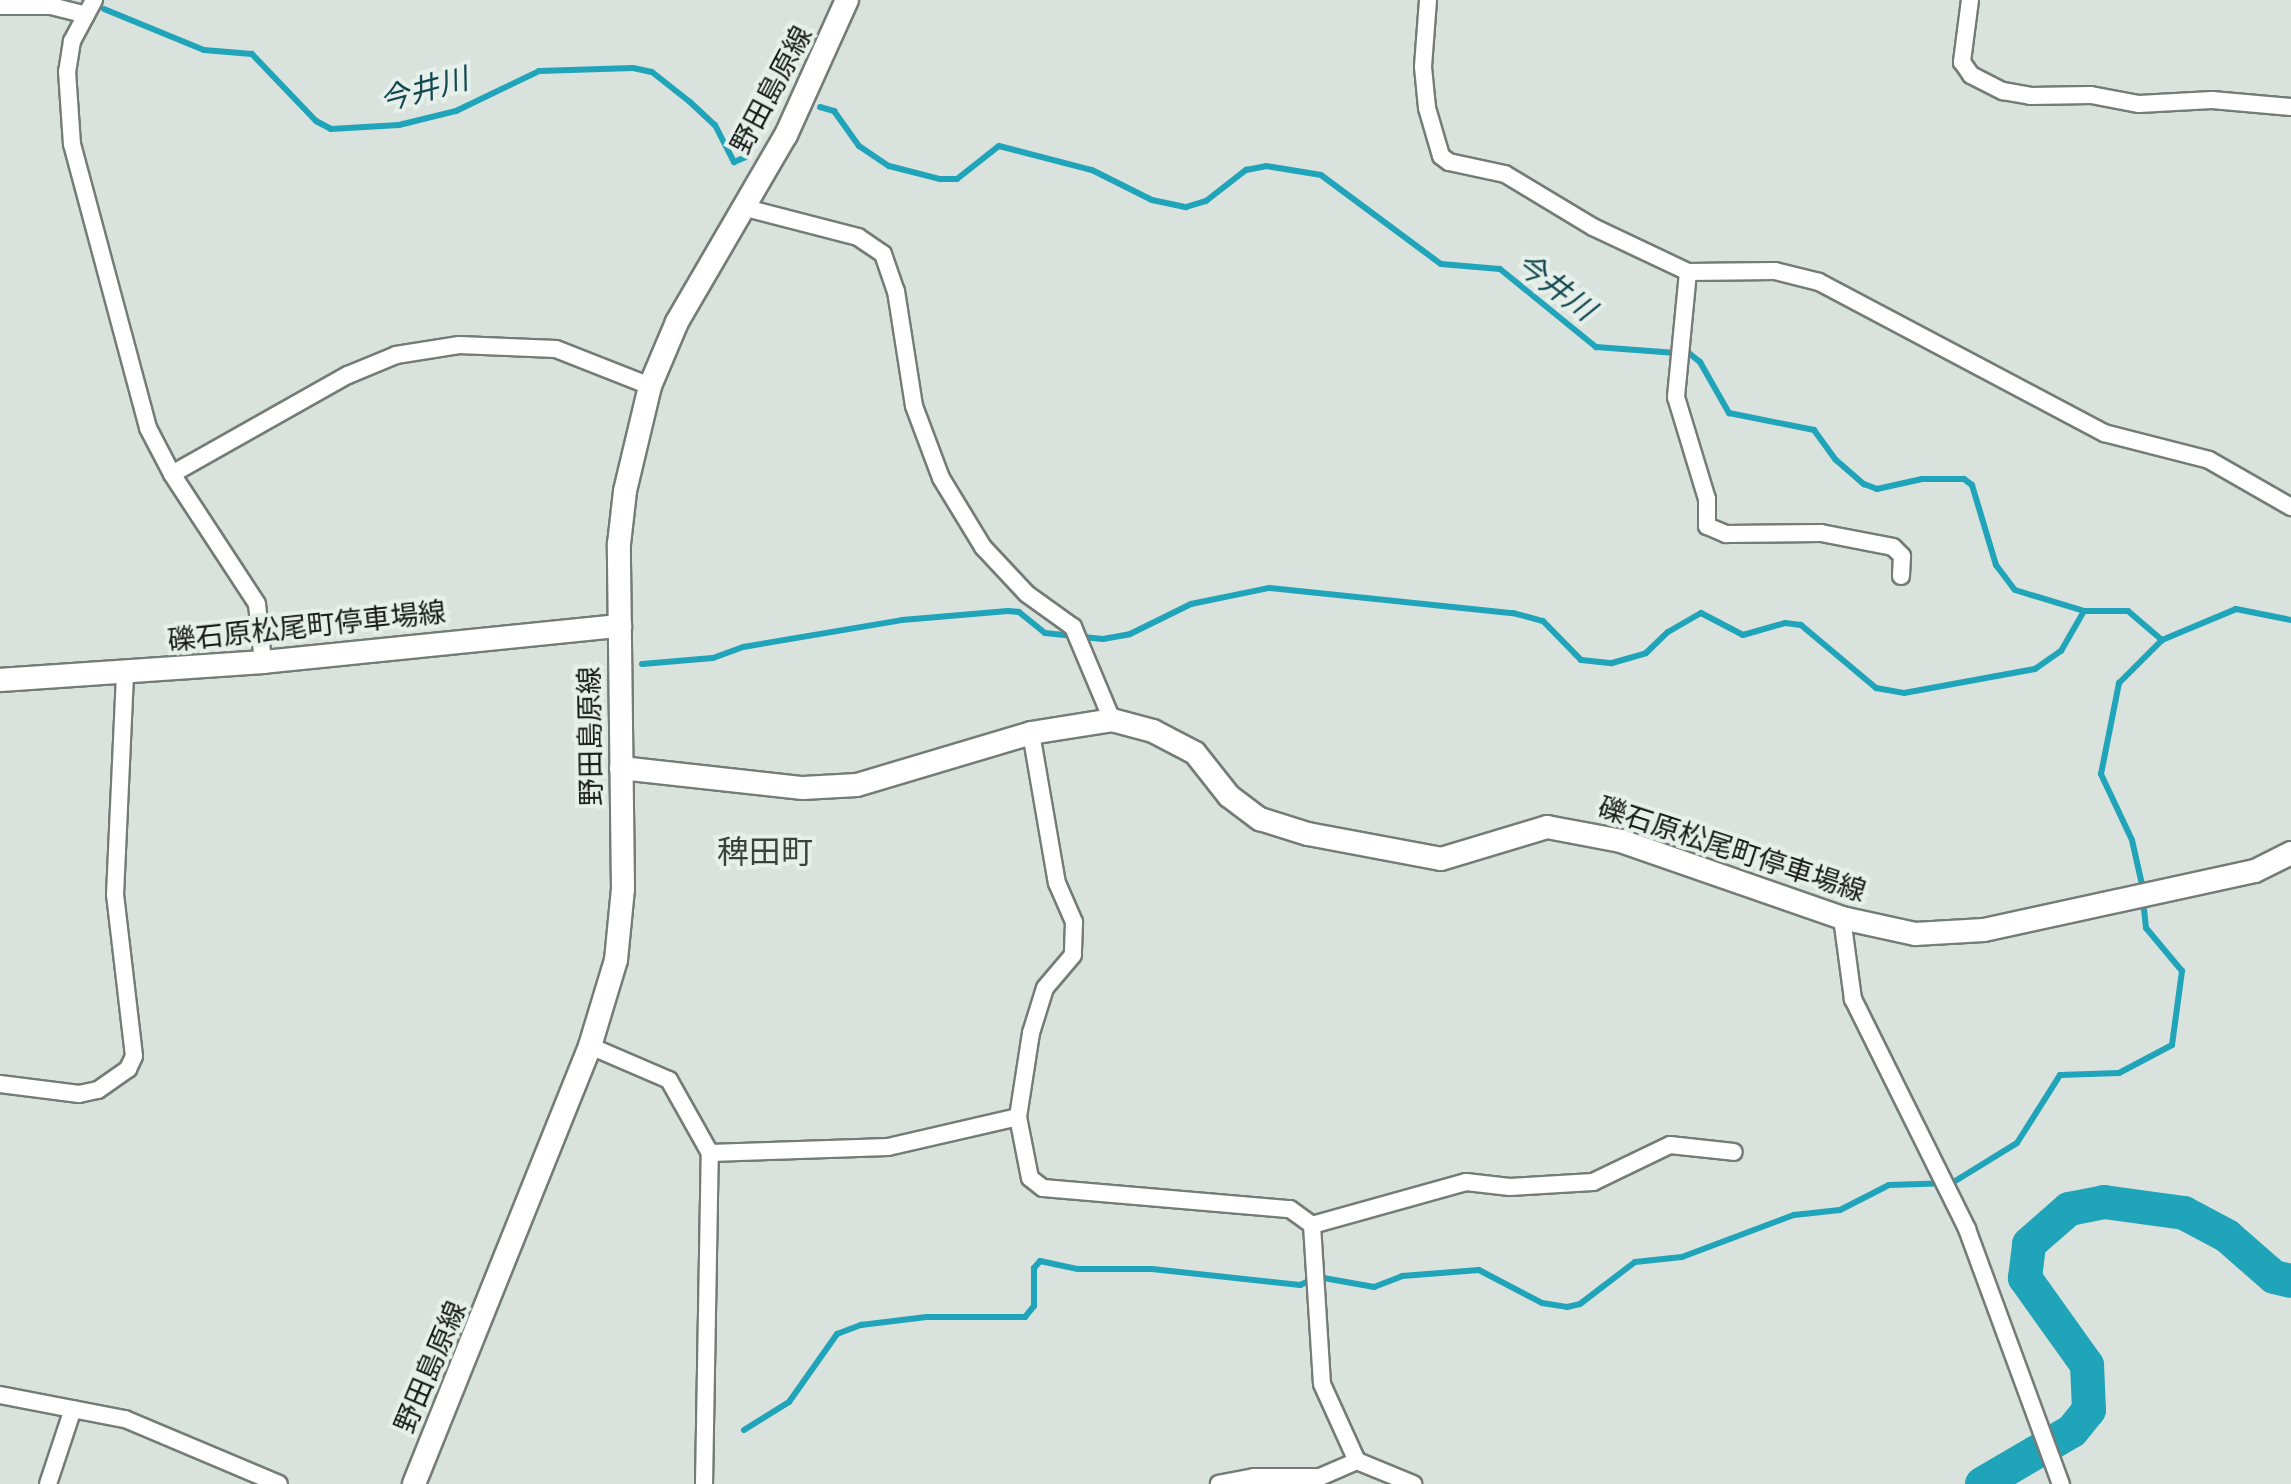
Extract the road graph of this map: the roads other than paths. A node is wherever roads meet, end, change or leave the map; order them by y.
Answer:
1 (847, 0) edge
2 (1428, 0) edge
3 (1970, 0) edge
4 (0, 6) edge
5 (90, 8) edge
6 (2291, 107) edge
7 (742, 207) junction
8 (1688, 272) junction
9 (650, 386) junction
10 (172, 474) junction
11 (2291, 507) edge
12 (1901, 576) dead end
13 (620, 626) junction
14 (263, 662) junction
15 (125, 674) junction
16 (0, 680) edge
17 (1112, 720) junction
18 (1031, 733) junction
19 (621, 768) junction
20 (2291, 853) edge
21 (1842, 918) junction
22 (590, 1046) junction
23 (0, 1084) edge
24 (1018, 1117) junction
25 (1734, 1152) dead end
26 (710, 1153) junction
27 (1312, 1225) junction
28 (0, 1395) edge
29 (73, 1409) junction
30 (1357, 1461) junction
31 (48, 1484) edge
32 (279, 1484) edge
33 (414, 1484) edge
34 (704, 1484) edge
35 (1219, 1484) edge
36 (1413, 1484) edge
37 (2061, 1484) edge

1 - 7 main road, 野田島原線
2 - 8 street
3 - 6 street
4 - 5 street
5 - 10 street
7 - 9 main road, 野田島原線
7 - 17 street
8 - 11 street
8 - 12 street
9 - 10 street
9 - 13 main road, 野田島原線
10 - 14 street
13 - 14 main road, 礫石原松尾町停車場線
13 - 19 main road, 野田島原線
14 - 15 main road, 礫石原松尾町停車場線
15 - 16 main road, 礫石原松尾町停車場線
15 - 23 street
17 - 18 main road, 礫石原松尾町停車場線
17 - 21 main road, 礫石原松尾町停車場線
18 - 19 main road, 礫石原松尾町停車場線
18 - 24 street
19 - 22 main road, 野田島原線
20 - 21 main road, 礫石原松尾町停車場線
21 - 37 street
22 - 26 street
22 - 33 main road, 野田島原線
24 - 26 street
24 - 27 street
25 - 27 street
26 - 34 street
27 - 30 street
28 - 29 street
29 - 31 street
29 - 32 street
30 - 35 street
30 - 36 street

